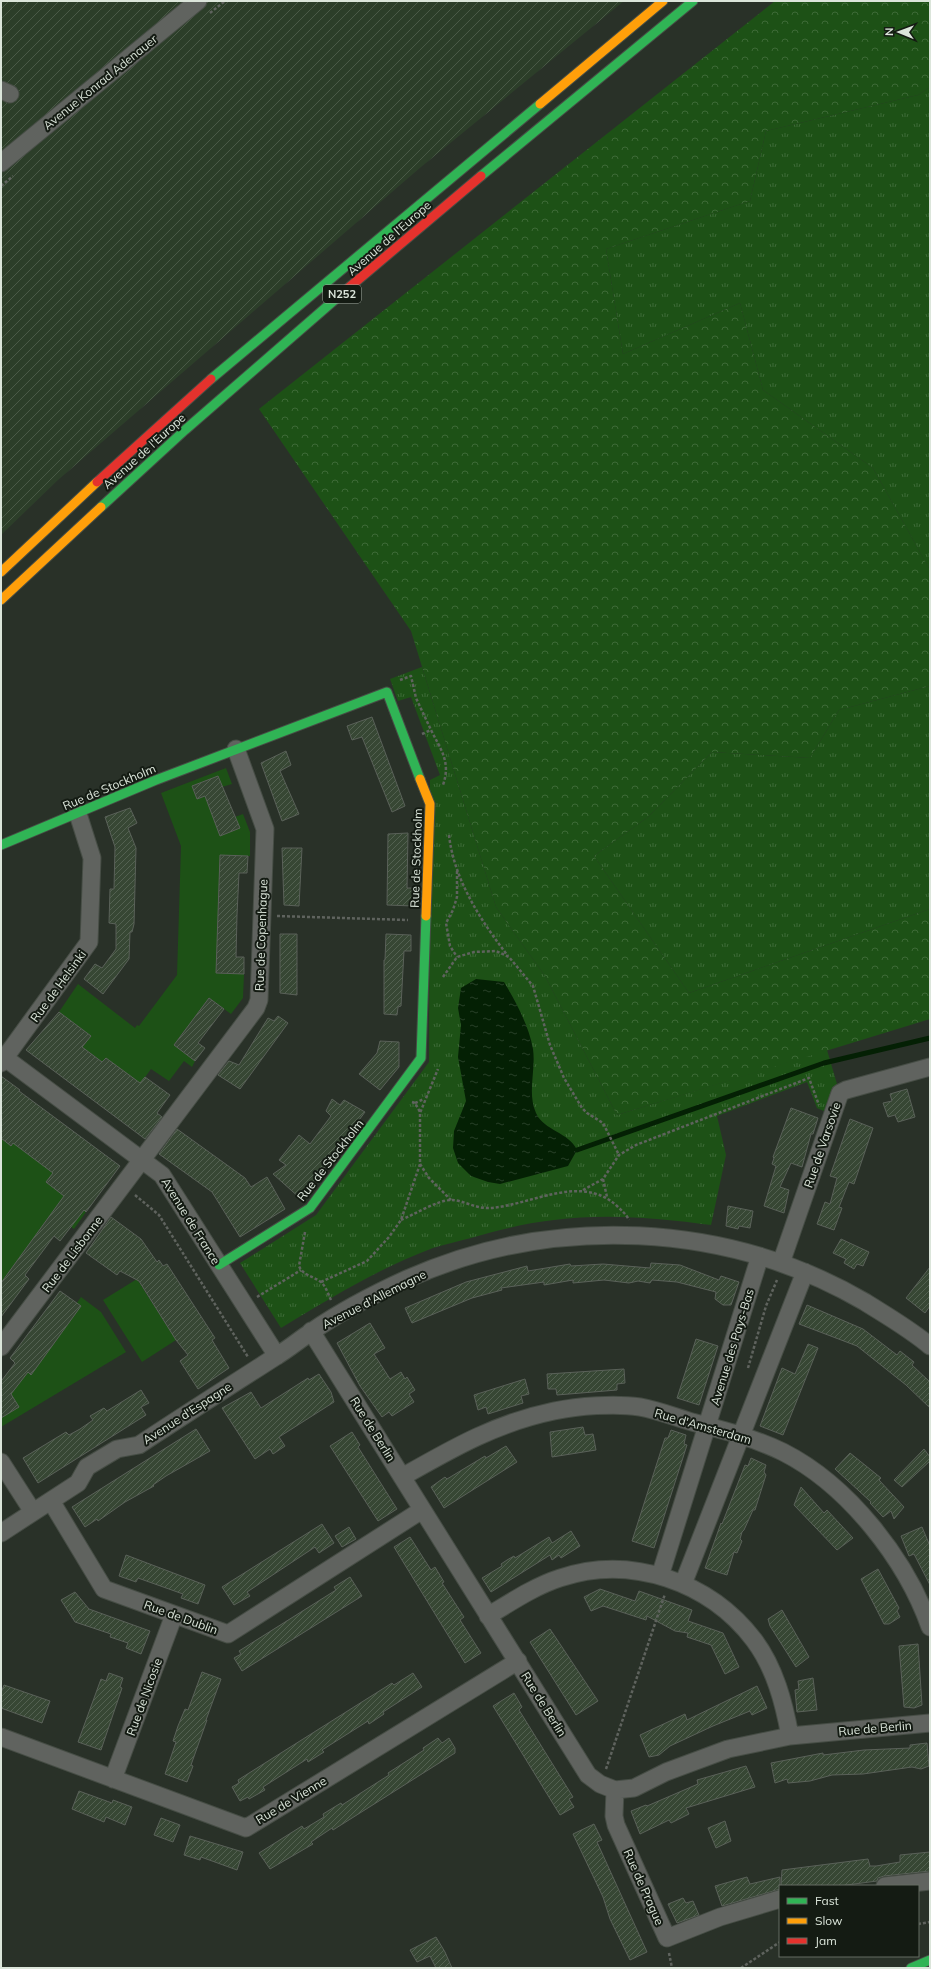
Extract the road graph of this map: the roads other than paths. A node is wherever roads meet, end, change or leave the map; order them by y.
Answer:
1 (198, 1) edge
2 (663, 1) edge
3 (693, 1) edge
4 (1, 163) edge
5 (1, 572) edge
6 (1, 600) edge
7 (236, 749) junction
8 (78, 814) junction
9 (1, 845) edge
10 (2, 1058) edge
11 (930, 1067) edge
12 (143, 1160) junction
13 (760, 1256) junction
14 (781, 1263) junction
15 (219, 1265) junction
16 (805, 1272) junction
17 (311, 1332) junction
18 (927, 1338) edge
19 (1, 1347) edge
20 (277, 1356) junction
21 (707, 1426) junction
22 (742, 1435) junction
23 (1, 1462) edge
24 (402, 1477) junction
25 (51, 1501) junction
26 (422, 1510) junction
27 (33, 1512) junction
28 (1, 1533) edge
29 (660, 1576) junction
30 (683, 1584) junction
31 (174, 1615) junction
32 (488, 1616) junction
33 (930, 1627) edge
34 (518, 1661) junction
35 (930, 1723) edge
36 (790, 1736) junction
37 (1, 1737) edge
38 (113, 1779) junction
39 (615, 1790) junction
40 (930, 1881) edge
41 (894, 1885) edge
42 (779, 1899) edge
43 (930, 1960) edge
44 (911, 1968) edge

1 - 4 street, Avenue Konrad Adenauer
2 - 5 main road, Avenue de l'Europe / N252
3 - 6 main road, Avenue de l'Europe / N252
7 - 8 main road, Rue de Stockholm
7 - 12 street, Rue de Copenhague
7 - 15 main road, Rue de Stockholm
8 - 9 main road, Rue de Stockholm
8 - 10 street, Rue de Helsinki
10 - 12 street, Avenue de France
11 - 14 street, Rue de Varsovie
12 - 15 street, Avenue de France
12 - 19 street, Rue de Lisbonne
13 - 14 street, Avenue d'Allemagne
13 - 17 street, Avenue d'Allemagne
13 - 21 street, Avenue des Pays-Bas
14 - 16 street, Avenue d'Allemagne
15 - 20 street, Avenue de France
16 - 18 street, Avenue d'Allemagne
16 - 22 street
17 - 20 street, Avenue d'Allemagne
17 - 24 street, Rue de Berlin
20 - 25 street, Avenue d'Espagne
21 - 22 street, Rue d'Amsterdam
21 - 24 street, Rue d'Amsterdam
21 - 29 street, Avenue des Pays-Bas
22 - 30 street
22 - 33 street, Rue d'Amsterdam
23 - 27 street
24 - 26 street, Rue de Berlin
25 - 27 street, Avenue d'Espagne
25 - 31 street, Rue de Dublin
26 - 31 street, Rue de Dublin
26 - 32 street, Rue de Berlin
27 - 28 street, Avenue d'Espagne
29 - 30 street
29 - 32 street
30 - 36 street
31 - 38 street, Rue de Nicosie
32 - 34 street, Rue de Berlin
34 - 38 street, Rue de Vienne
34 - 39 street, Rue de Berlin
35 - 36 street, Rue de Berlin
36 - 39 street, Rue de Berlin
37 - 38 street, Rue de Vienne
39 - 42 street, Rue de Prague
40 - 41 street
43 - 44 main road

